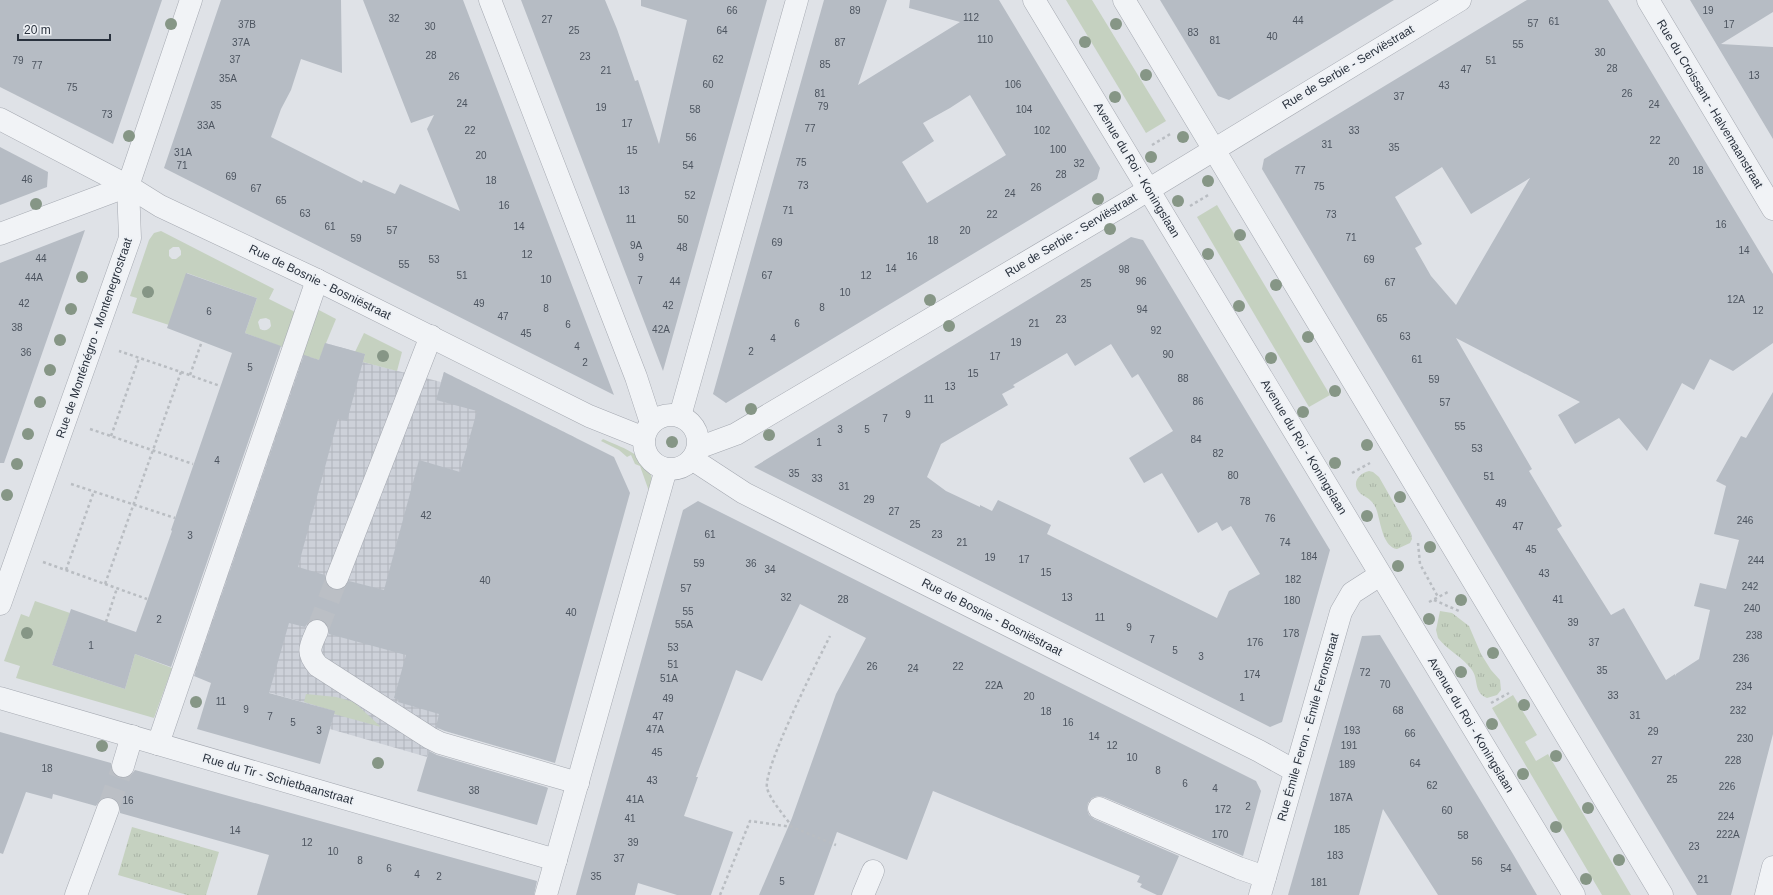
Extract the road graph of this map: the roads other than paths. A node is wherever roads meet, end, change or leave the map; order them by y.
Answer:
1 (191, 0) edge
2 (490, 0) edge
3 (797, 0) edge
4 (1034, 0) edge
5 (1124, 0) edge
6 (1460, 0) edge
7 (1648, 0) edge
8 (0, 119) edge
9 (1213, 149) junction
10 (128, 186) junction
11 (1149, 189) junction
12 (1773, 209) edge
13 (0, 234) edge
14 (317, 280) junction
15 (431, 336) junction
16 (680, 416) junction
17 (647, 430) junction
18 (695, 453) junction
19 (666, 469) junction
20 (1380, 575) junction
21 (337, 578) tunnel mouth
22 (0, 604) edge
23 (317, 631) tunnel mouth
24 (0, 698) edge
25 (132, 736) junction
26 (158, 744) junction
27 (123, 766) tunnel mouth
28 (1296, 771) junction
29 (578, 783) junction
30 (1099, 808) dead end
31 (108, 810) tunnel mouth
32 (556, 860) junction
33 (1773, 867) edge
34 (873, 871) dead end
35 (1263, 886) edge
36 (76, 895) edge
37 (546, 895) edge
38 (863, 895) edge
39 (1574, 895) edge
40 (1662, 895) edge
41 (1766, 895) edge

1 - 10 street, Rue de Monténégro - Montenegrostraat
2 - 17 street
3 - 16 street
4 - 11 street, Avenue du Roi - Koningslaan
5 - 9 street
6 - 9 street, Rue de Serbie - Serviëstraat
7 - 12 street, Rue du Croissant - Halvemaanstraat
8 - 10 street, Rue de Bosnie - Bosniëstraat
9 - 11 street, Rue de Serbie - Serviëstraat
9 - 40 street
10 - 13 street
10 - 14 street, Rue de Bosnie - Bosniëstraat
10 - 22 street, Rue de Monténégro - Montenegrostraat
11 - 18 street, Rue de Serbie - Serviëstraat
11 - 20 street, Avenue du Roi - Koningslaan
14 - 15 street, Rue de Bosnie - Bosniëstraat
14 - 26 street
15 - 17 street, Rue de Bosnie - Bosniëstraat
15 - 21 street
16 - 17 street
16 - 18 street
17 - 19 street
18 - 19 street
18 - 28 street, Rue de Bosnie - Bosniëstraat
19 - 29 street
20 - 28 street, Rue Émile Feron - Émile Feronstraat
20 - 39 street, Avenue du Roi - Koningslaan
23 - 29 street
24 - 25 street, Rue du Tir - Schietbaanstraat
25 - 26 street, Rue du Tir - Schietbaanstraat
25 - 27 street
26 - 32 street, Rue du Tir - Schietbaanstraat
28 - 35 street, Rue Émile Feron - Émile Feronstraat
29 - 32 street
30 - 35 street
31 - 36 street
32 - 37 street
33 - 41 street
34 - 38 street

